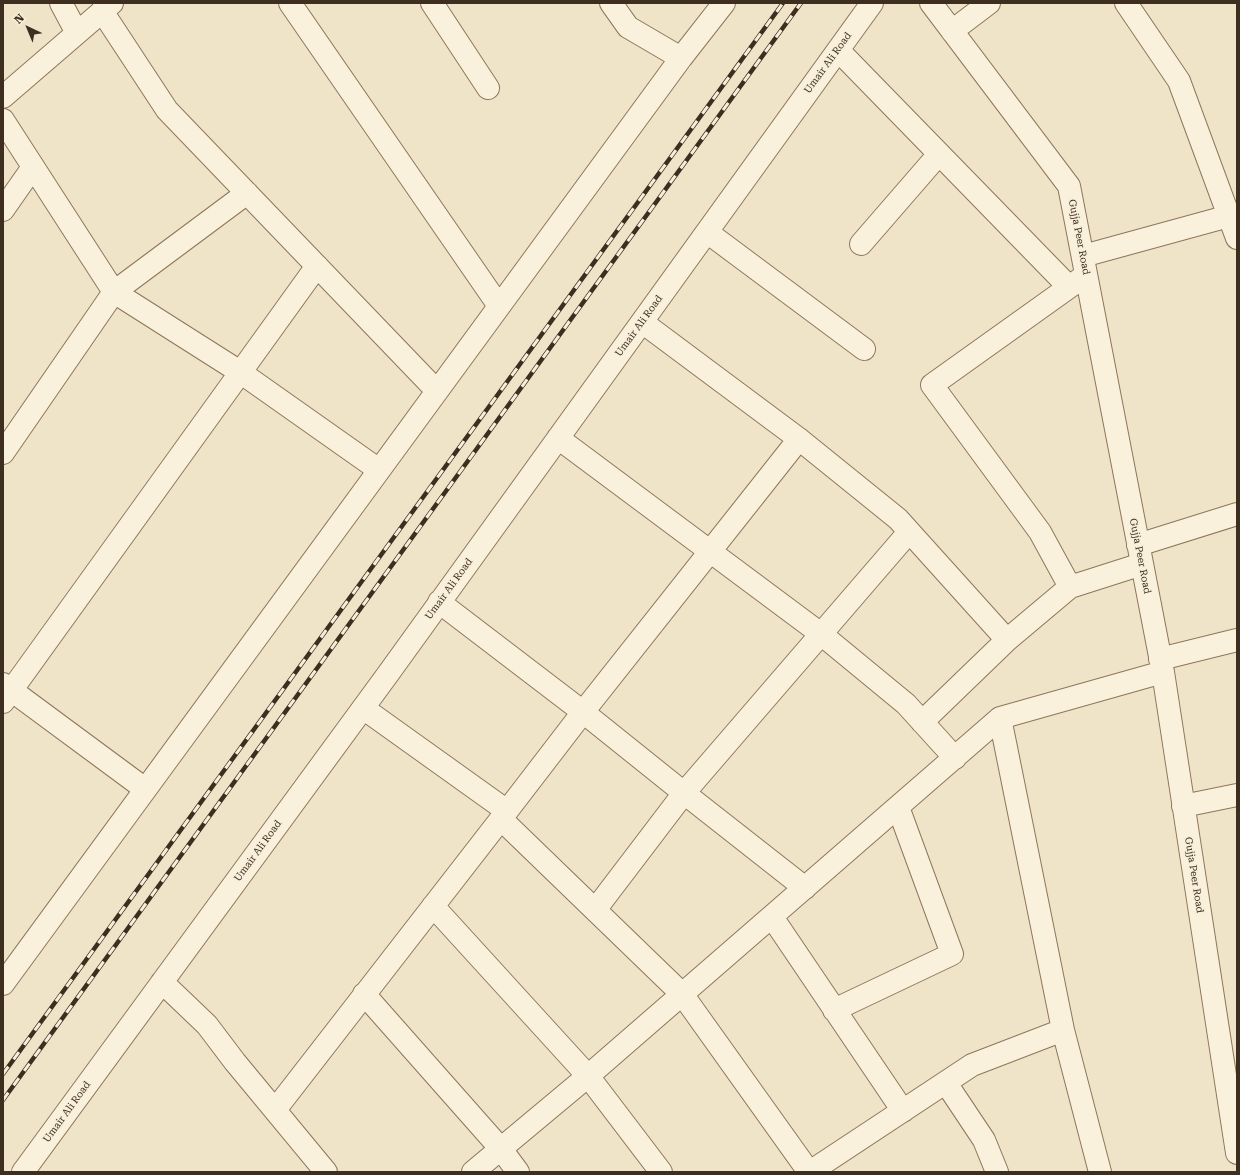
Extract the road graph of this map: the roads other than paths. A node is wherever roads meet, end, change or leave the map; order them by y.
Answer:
1 (61, 3) edge
2 (290, 3) edge
3 (432, 3) edge
4 (611, 3) edge
5 (724, 3) edge
6 (872, 3) edge
7 (931, 3) edge
8 (990, 3) edge
9 (1126, 3) edge
10 (107, 7) edge
11 (952, 31) junction
12 (77, 33) junction
13 (838, 50) junction
14 (681, 58) junction
15 (488, 88) dead end
16 (3, 97) edge
17 (3, 120) edge
18 (939, 154) junction
19 (33, 167) junction
20 (247, 193) junction
21 (3, 210) edge
22 (1229, 216) junction
23 (706, 232) junction
24 (1237, 238) edge
25 (861, 244) dead end
26 (317, 266) junction
27 (1079, 273) junction
28 (114, 292) junction
29 (499, 306) junction
30 (642, 322) junction
31 (864, 349) dead end
32 (240, 372) junction
33 (437, 391) junction
34 (558, 438) junction
35 (799, 439) junction
36 (4, 451) edge
37 (379, 470) junction
38 (1237, 514) edge
39 (909, 532) junction
40 (710, 551) junction
41 (1140, 555) junction
42 (1070, 587) junction
43 (439, 602) junction
44 (821, 634) junction
45 (1007, 640) junction
46 (1237, 640) edge
47 (1161, 666) junction
48 (6, 692) edge
49 (363, 708) junction
50 (583, 712) junction
51 (1000, 718) junction
52 (922, 722) junction
53 (955, 758) junction
54 (145, 789) junction
55 (684, 793) junction
56 (1237, 795) edge
57 (1183, 806) junction
58 (898, 807) junction
59 (504, 815) junction
60 (805, 888) junction
61 (433, 906) junction
62 (595, 910) junction
63 (772, 917) junction
64 (162, 982) junction
65 (3, 984) edge
66 (364, 994) junction
67 (682, 994) junction
68 (834, 1010) junction
69 (1063, 1030) junction
70 (588, 1076) junction
71 (946, 1083) junction
72 (274, 1110) junction
73 (903, 1111) junction
74 (1236, 1139) edge
75 (501, 1149) junction
76 (23, 1172) edge
77 (326, 1172) edge
78 (473, 1172) edge
79 (518, 1172) edge
80 (661, 1172) edge
81 (810, 1172) edge
82 (997, 1172) edge
83 (1100, 1172) edge

1 - 12 street
2 - 29 street
3 - 15 street
4 - 14 street
5 - 14 street
6 - 13 street, Umair Ali Road
7 - 11 street, Gujja Peer Road
8 - 11 street
9 - 22 street
10 - 12 street
10 - 20 street
11 - 27 street, Gujja Peer Road
12 - 16 street
13 - 18 street
13 - 23 street, Umair Ali Road
14 - 29 street
17 - 19 street
18 - 25 street
18 - 27 street
19 - 21 street
19 - 28 street
20 - 26 street
20 - 28 street
22 - 24 street
22 - 27 street
23 - 30 street, Umair Ali Road
23 - 31 street
26 - 32 street
26 - 33 street
27 - 41 street, Gujja Peer Road
27 - 42 street
28 - 32 street
28 - 36 street
29 - 33 street
30 - 34 street, Umair Ali Road
30 - 35 street
32 - 37 street
32 - 48 street
33 - 37 street
34 - 40 street
34 - 43 street, Umair Ali Road
35 - 39 street
35 - 40 street
37 - 54 street
38 - 41 street
39 - 44 street
39 - 45 street
40 - 44 street
40 - 50 street
41 - 42 street
41 - 47 street, Gujja Peer Road
42 - 45 street
43 - 49 street, Umair Ali Road
43 - 50 street
44 - 52 street
44 - 55 street
45 - 52 street
46 - 47 street
47 - 51 street
47 - 57 street, Gujja Peer Road
48 - 54 street
49 - 59 street
49 - 64 street, Umair Ali Road
50 - 55 street
50 - 59 street
51 - 53 street
51 - 69 street
52 - 53 street
53 - 58 street
54 - 65 street
55 - 60 street
55 - 62 street
56 - 57 street
57 - 74 street, Gujja Peer Road
58 - 60 street
58 - 68 street
59 - 61 street
59 - 62 street
60 - 63 street
61 - 66 street
61 - 70 street
62 - 67 street
63 - 67 street
63 - 68 street
64 - 72 street
64 - 76 street, Umair Ali Road
66 - 72 street
66 - 75 street
67 - 70 street
67 - 81 street
68 - 73 street
69 - 71 street
69 - 83 street
70 - 75 street
70 - 80 street
71 - 73 street
71 - 82 street
72 - 77 street
73 - 81 street
75 - 78 street
75 - 79 street

